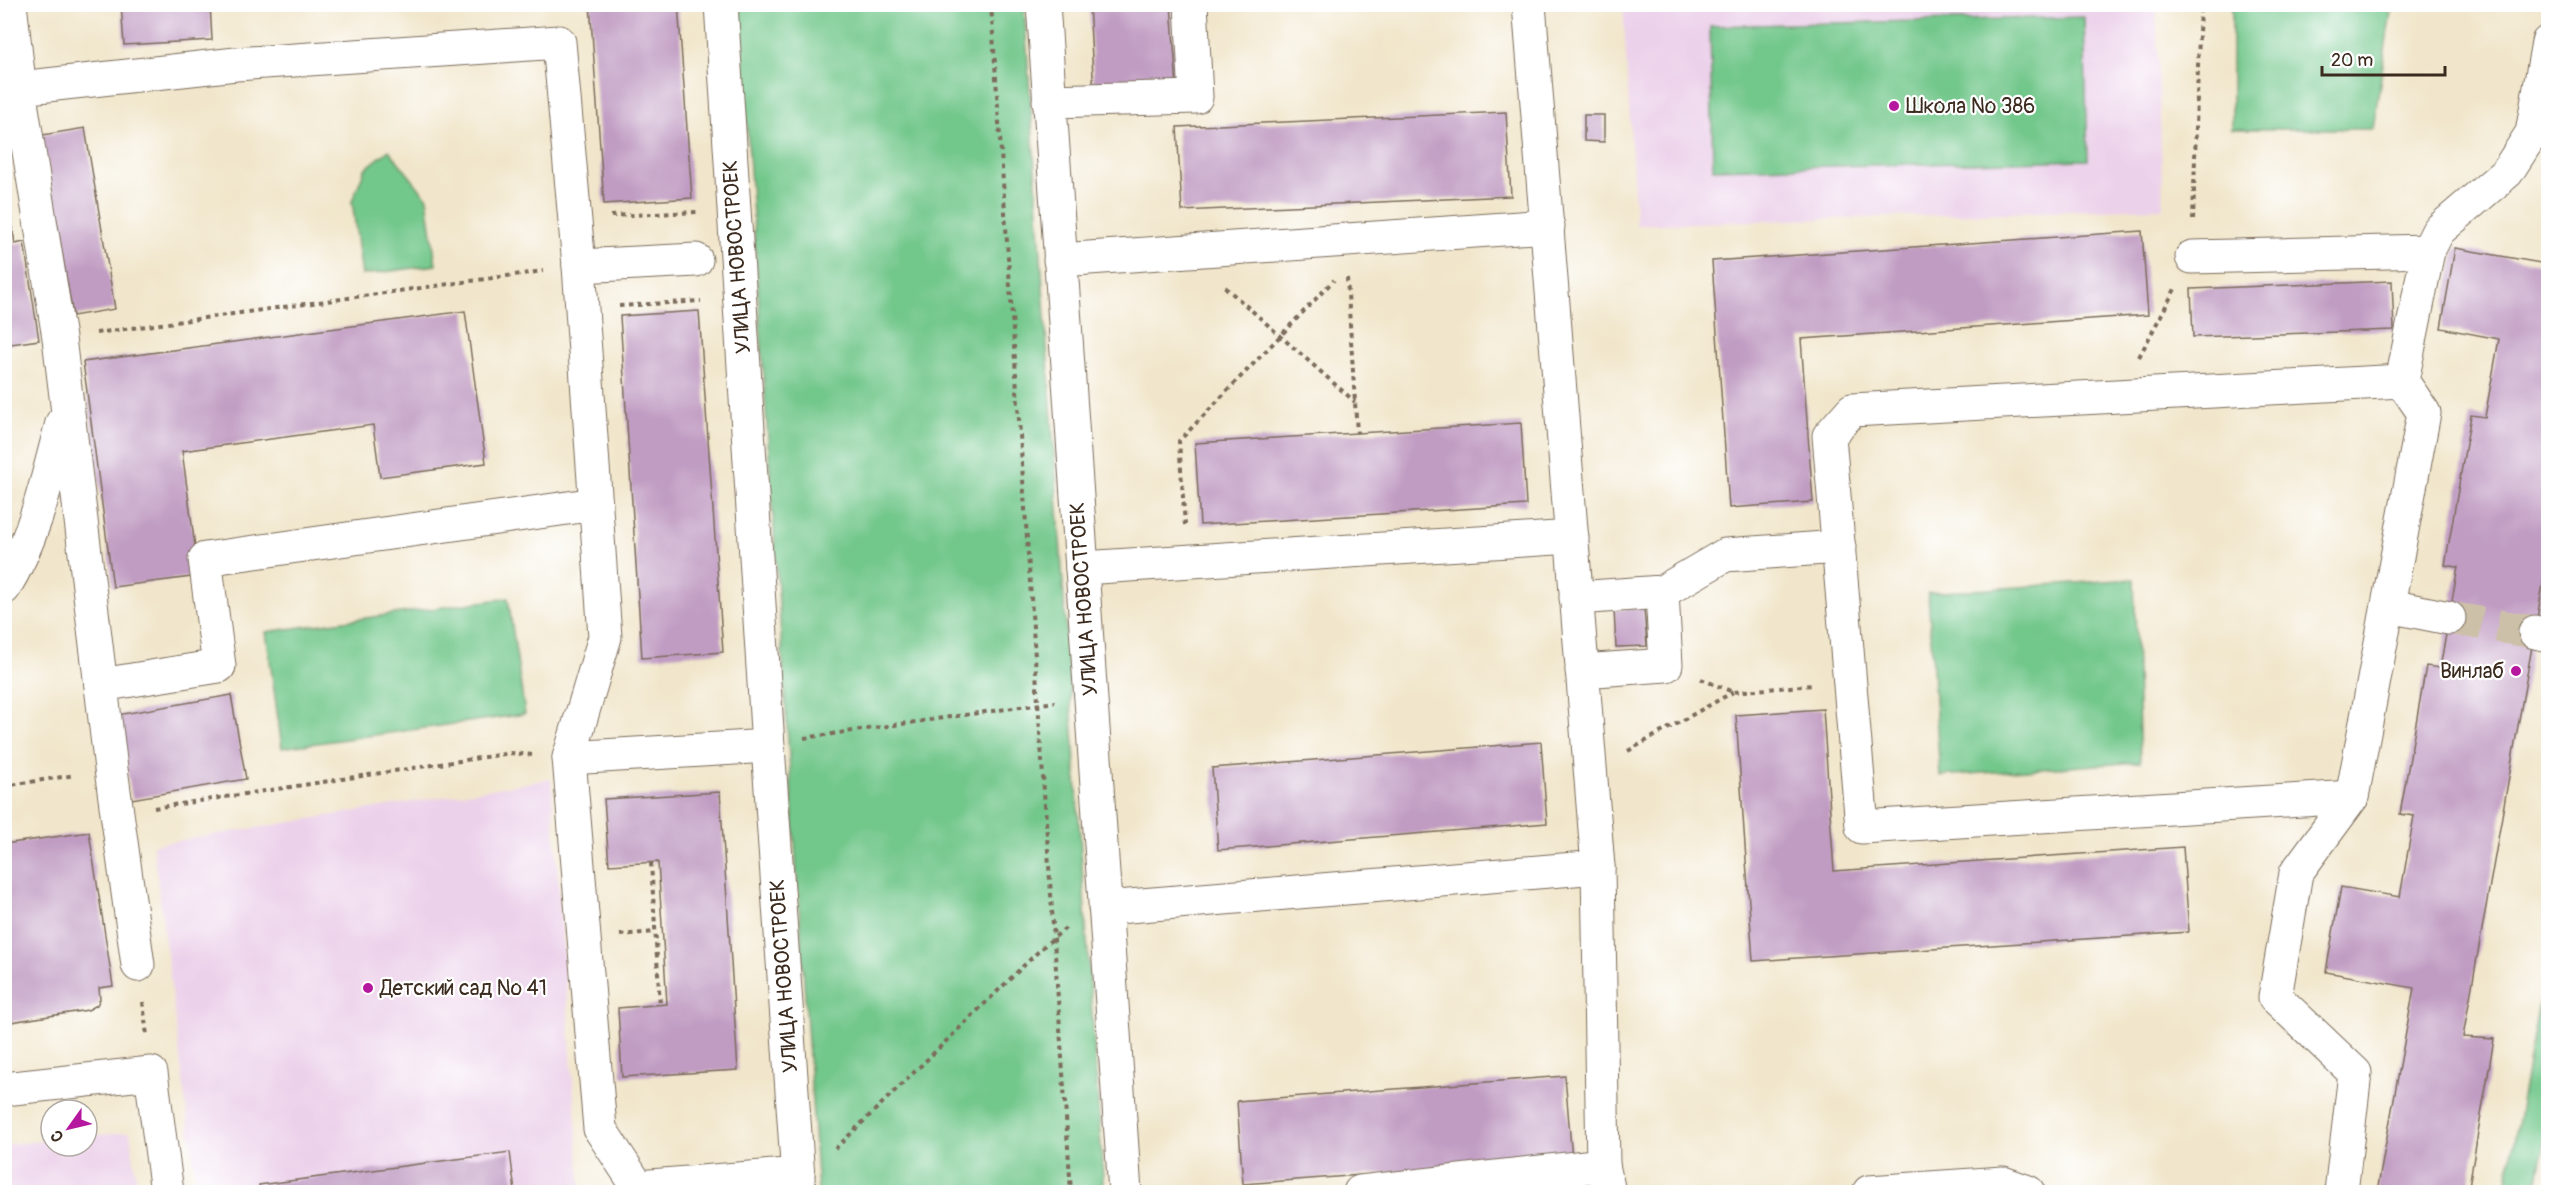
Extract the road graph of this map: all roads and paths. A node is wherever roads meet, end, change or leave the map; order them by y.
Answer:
1 (10, 4) edge
2 (721, 4) edge
3 (991, 4) edge
4 (1043, 4) edge
5 (1191, 4) edge
6 (1529, 4) edge
7 (2200, 4) edge
8 (2548, 42) edge
9 (1049, 101) junction
10 (15, 102) edge
11 (692, 212) dead end
12 (575, 218) junction
13 (1548, 226) junction
14 (1185, 251) junction
15 (2428, 251) junction
16 (1345, 254) junction
17 (2192, 257) junction
18 (696, 260) dead end
19 (1060, 260) junction
20 (579, 266) junction
21 (698, 301) dead end
22 (582, 309) junction
23 (1280, 336) junction
24 (59, 338) junction
25 (2402, 381) junction
26 (2118, 396) junction
27 (1355, 402) junction
28 (66, 405) junction
29 (1357, 433) dead end
30 (596, 504) junction
31 (1572, 537) junction
32 (1839, 547) junction
33 (1187, 561) junction
34 (1082, 568) junction
35 (4, 588) edge
36 (1662, 592) junction
37 (1576, 598) junction
38 (2389, 606) junction
39 (2449, 618) tunnel mouth
40 (1666, 665) junction
41 (1582, 671) junction
42 (1850, 682) junction
43 (101, 685) junction
44 (1733, 692) junction
45 (1065, 701) dead end
46 (1038, 705) junction
47 (780, 743) junction
48 (553, 757) junction
49 (111, 769) junction
50 (1590, 772) junction
51 (4, 786) edge
52 (2352, 797) junction
53 (148, 809) dead end
54 (651, 863) dead end
55 (1598, 867) junction
56 (659, 890) dead end
57 (653, 891) junction
58 (1105, 908) junction
59 (1069, 925) dead end
60 (1052, 939) junction
61 (138, 964) joint
62 (659, 979) junction
63 (665, 979) dead end
64 (660, 1005) dead end
65 (151, 1073) junction
66 (4, 1089) edge
67 (827, 1157) dead end
68 (1606, 1179) edge
69 (798, 1183) edge
70 (638, 1190) edge
71 (167, 1192) edge
72 (1071, 1192) edge
73 (1125, 1192) edge
74 (1360, 1192) edge
75 (1886, 1192) edge
76 (2028, 1192) edge
77 (2341, 1192) edge

1 - 10 street
2 - 47 street, УЛИЦА НОВОСТРОЕК
3 - 46 path
4 - 9 street, УЛИЦА НОВОСТРОЕК
5 - 9 street
6 - 13 street
7 - 17 path
8 - 15 street
9 - 19 street, УЛИЦА НОВОСТРОЕК
10 - 12 street
10 - 24 street
11 - 12 path
12 - 20 street
13 - 16 street
13 - 31 street
14 - 16 street
14 - 19 street
14 - 23 path
15 - 17 street
15 - 25 street
16 - 23 path
16 - 27 path
17 - 26 path
18 - 20 street
19 - 34 street, УЛИЦА НОВОСТРОЕК
20 - 22 street
20 - 24 path
21 - 22 path
22 - 30 street
23 - 27 path
23 - 33 path
24 - 28 street
25 - 26 street
25 - 38 street
26 - 32 street
27 - 29 path
28 - 35 street
28 - 43 street
30 - 43 street
30 - 48 street
31 - 33 street
31 - 37 street
32 - 36 street
32 - 42 street
33 - 34 street
34 - 58 street, УЛИЦА НОВОСТРОЕК
36 - 37 street
36 - 40 street
37 - 41 street
38 - 39 street
38 - 52 street
40 - 41 street
40 - 44 path
41 - 50 street
42 - 44 path
42 - 52 street
43 - 49 street
44 - 50 path
45 - 46 path
46 - 47 path
46 - 60 path
47 - 48 street
47 - 69 street, УЛИЦА НОВОСТРОЕК
48 - 53 path
48 - 70 street
49 - 51 path
49 - 61 street
50 - 55 street
52 - 77 street
54 - 57 path
55 - 58 street
55 - 68 street
56 - 57 path
57 - 62 path
58 - 73 street, УЛИЦА НОВОСТРОЕК
59 - 60 path
60 - 67 path
60 - 72 path
61 - 65 path
62 - 63 path
62 - 64 path
65 - 66 street
65 - 71 street
68 - 74 street
69 - 70 street
75 - 76 street

